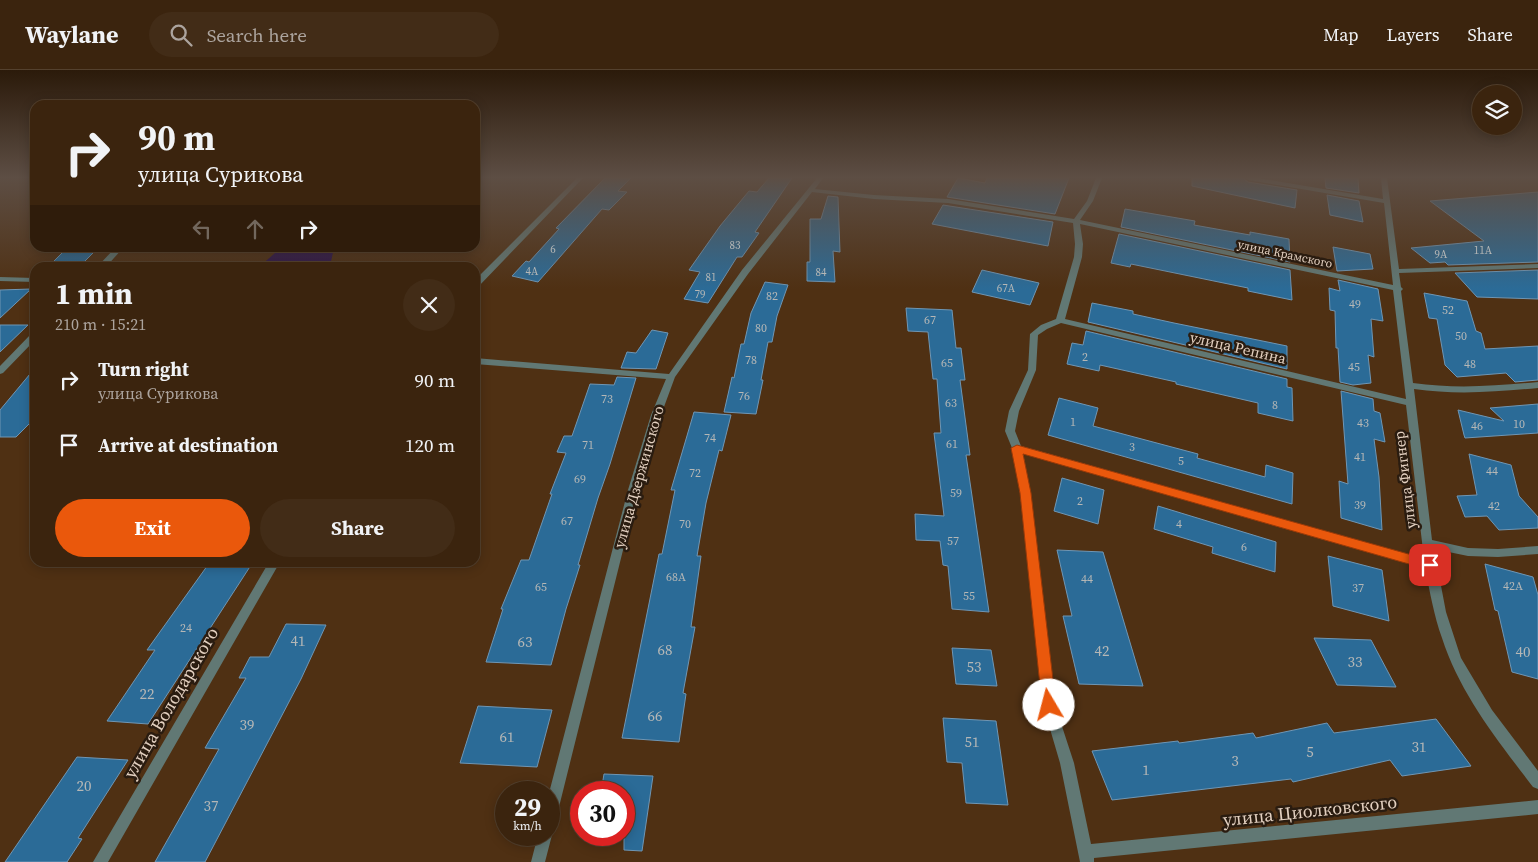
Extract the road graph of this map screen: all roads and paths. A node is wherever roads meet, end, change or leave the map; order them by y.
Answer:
1 (542, 215) edge
2 (790, 215) edge
3 (1037, 215) edge
4 (1080, 215) edge
5 (1389, 215) edge
6 (1076, 221) junction
7 (116, 252) edge
8 (106, 262) edge
9 (1538, 266) edge
10 (1396, 271) junction
11 (0, 279) edge
12 (30, 280) edge
13 (480, 280) edge
14 (1399, 290) junction
15 (1060, 320) junction
16 (30, 339) edge
17 (480, 361) edge
18 (0, 371) edge
19 (671, 377) junction
20 (1408, 384) junction
21 (1538, 385) edge
22 (1411, 403) junction
23 (1017, 448) junction
24 (1428, 543) junction
25 (1538, 550) edge
26 (1430, 565) junction
27 (272, 567) edge
28 (559, 781) edge
29 (1538, 782) edge
30 (1538, 807) edge
31 (542, 846) edge
32 (1086, 857) edge
33 (100, 862) edge
34 (538, 862) edge

1 - 13 street
2 - 19 street, улица Дзержинского
3 - 6 street, улица Крамского
4 - 6 street
5 - 10 street, улица Фигнер
6 - 14 street, улица Крамского
6 - 15 street
7 - 8 street
9 - 10 street
10 - 14 street, улица Фигнер
11 - 12 street
14 - 20 street, улица Фигнер
15 - 22 street, улица Репина
15 - 23 street
16 - 18 street
17 - 19 street
19 - 28 street, улица Дзержинского
20 - 21 street
20 - 22 street, улица Фигнер
22 - 24 street, улица Фигнер
23 - 26 street
23 - 32 street
24 - 25 street
24 - 26 street, улица Фигнер
26 - 29 street, улица Фигнер
27 - 33 street, улица Володарского
30 - 32 street, улица Циолковского
31 - 34 street

